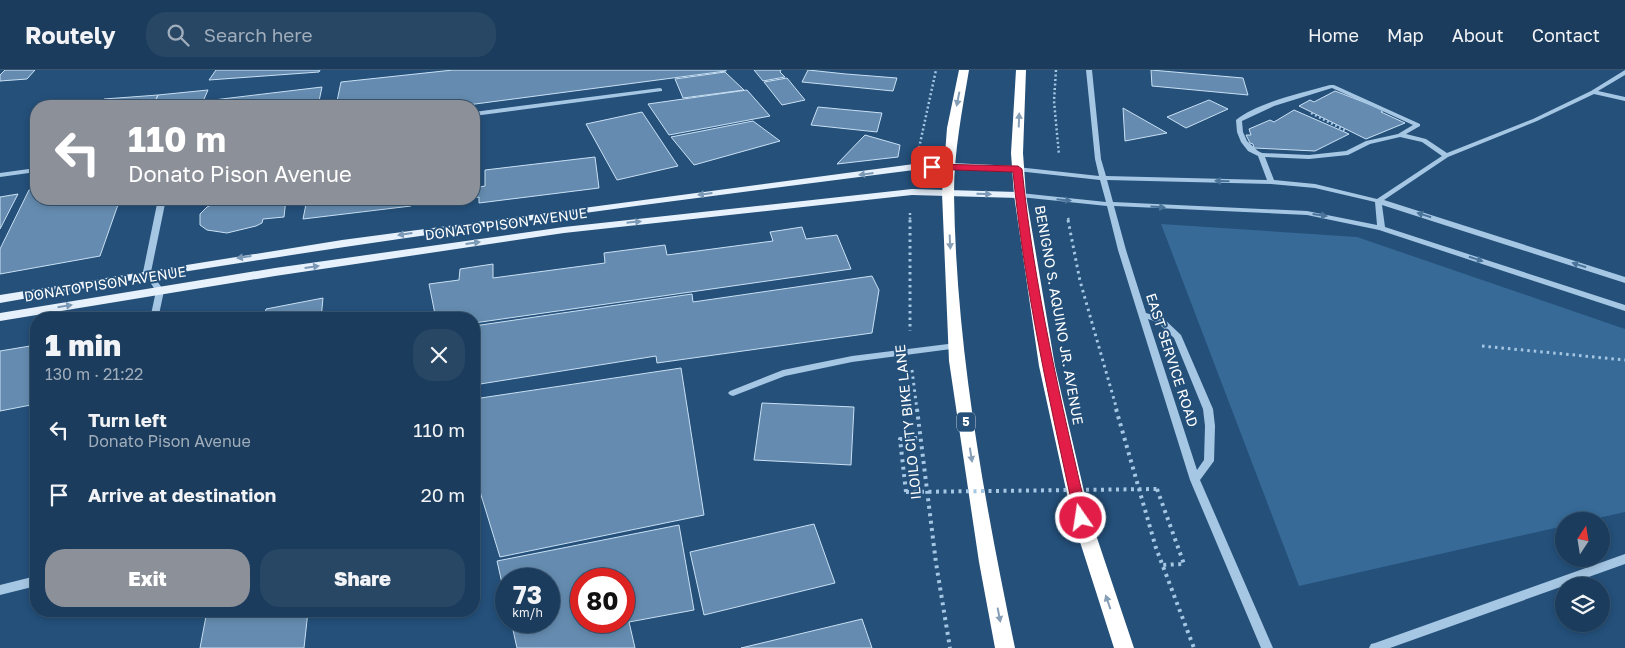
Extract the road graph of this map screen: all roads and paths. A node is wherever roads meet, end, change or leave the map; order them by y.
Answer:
1 (936, 70) edge
2 (964, 70) edge
3 (1021, 70) edge
4 (1056, 70) edge
5 (1089, 70) edge
6 (1624, 74) edge
7 (660, 90) dead end
8 (1593, 92) junction
9 (1625, 100) edge
10 (1288, 101) junction
11 (480, 113) edge
12 (1400, 136) junction
13 (1368, 142) junction
14 (1261, 155) junction
15 (1446, 156) junction
16 (950, 166) junction
17 (914, 167) junction
18 (1018, 169) junction
19 (30, 171) edge
20 (1061, 173) junction
21 (0, 175) edge
22 (1102, 178) junction
23 (1271, 182) junction
24 (912, 192) junction
25 (948, 193) junction
26 (1020, 195) junction
27 (1065, 200) junction
28 (1378, 201) junction
29 (1109, 204) junction
30 (161, 205) edge
31 (1382, 228) junction
32 (147, 272) junction
33 (1625, 280) edge
34 (160, 291) junction
35 (0, 299) edge
36 (1625, 308) edge
37 (30, 312) edge
38 (31, 312) edge
39 (156, 312) edge
40 (1143, 315) junction
41 (0, 317) edge
42 (956, 346) junction
43 (1482, 346) dead end
44 (910, 350) junction
45 (1625, 360) edge
46 (732, 393) dead end
47 (919, 438) junction
48 (1195, 480) junction
49 (1625, 559) edge
50 (1162, 565) junction
51 (30, 582) edge
52 (0, 590) edge
53 (950, 648) edge
54 (1005, 648) edge
55 (1124, 648) edge
56 (1194, 648) edge
57 (1267, 648) edge
58 (1375, 648) edge

1 - 17 path
2 -> 16 highway, 5
18 -> 3 highway, BENIGNO S. AQUINO JR. AVENUE
4 - 20 path
5 - 22 street, EAST SERVICE ROAD
6 - 8 street
7 - 11 street
8 - 9 street
8 - 15 street
10 - 12 street
10 - 13 path
10 - 14 street
12 - 13 street
12 - 15 street
13 - 14 street
14 - 23 street
15 - 28 street
16 - 17 main road, DONATO PISON AVENUE
16 - 18 main road, DONATO PISON AVENUE
16 - 25 highway, 5
17 -> 32 main road, DONATO PISON AVENUE
18 - 20 street
18 - 26 highway, BENIGNO S. AQUINO JR. AVENUE
19 - 21 street
20 - 22 street
23 -> 22 street
22 - 29 street, EAST SERVICE ROAD
23 - 28 street
24 - 25 main road, DONATO PISON AVENUE
34 -> 24 main road, DONATO PISON AVENUE
24 - 44 path, ILOILO CITY BIKE LANE
25 -> 26 main road, DONATO PISON AVENUE
25 -> 42 highway, 5
26 -> 27 street
55 -> 26 highway, BENIGNO S. AQUINO JR. AVENUE
27 - 29 street
27 - 50 path
28 - 31 street
33 -> 28 street
29 -> 31 street
29 - 40 street, EAST SERVICE ROAD
30 - 32 street
31 -> 36 street
32 - 34 street
32 - 35 main road, DONATO PISON AVENUE
38 -> 34 main road, DONATO PISON AVENUE
34 - 39 street
41 -> 37 main road, DONATO PISON AVENUE
40 - 48 street, EAST SERVICE ROAD
40 - 48 street
42 - 44 street
42 -> 54 highway, 5
43 - 45 path
44 - 46 street
44 - 47 path, ILOILO CITY BIKE LANE
47 - 50 path, bridge
47 - 53 path, ILOILO CITY BIKE LANE
48 - 57 street, EAST SERVICE ROAD
49 - 58 street
50 - 56 path
51 - 52 street

